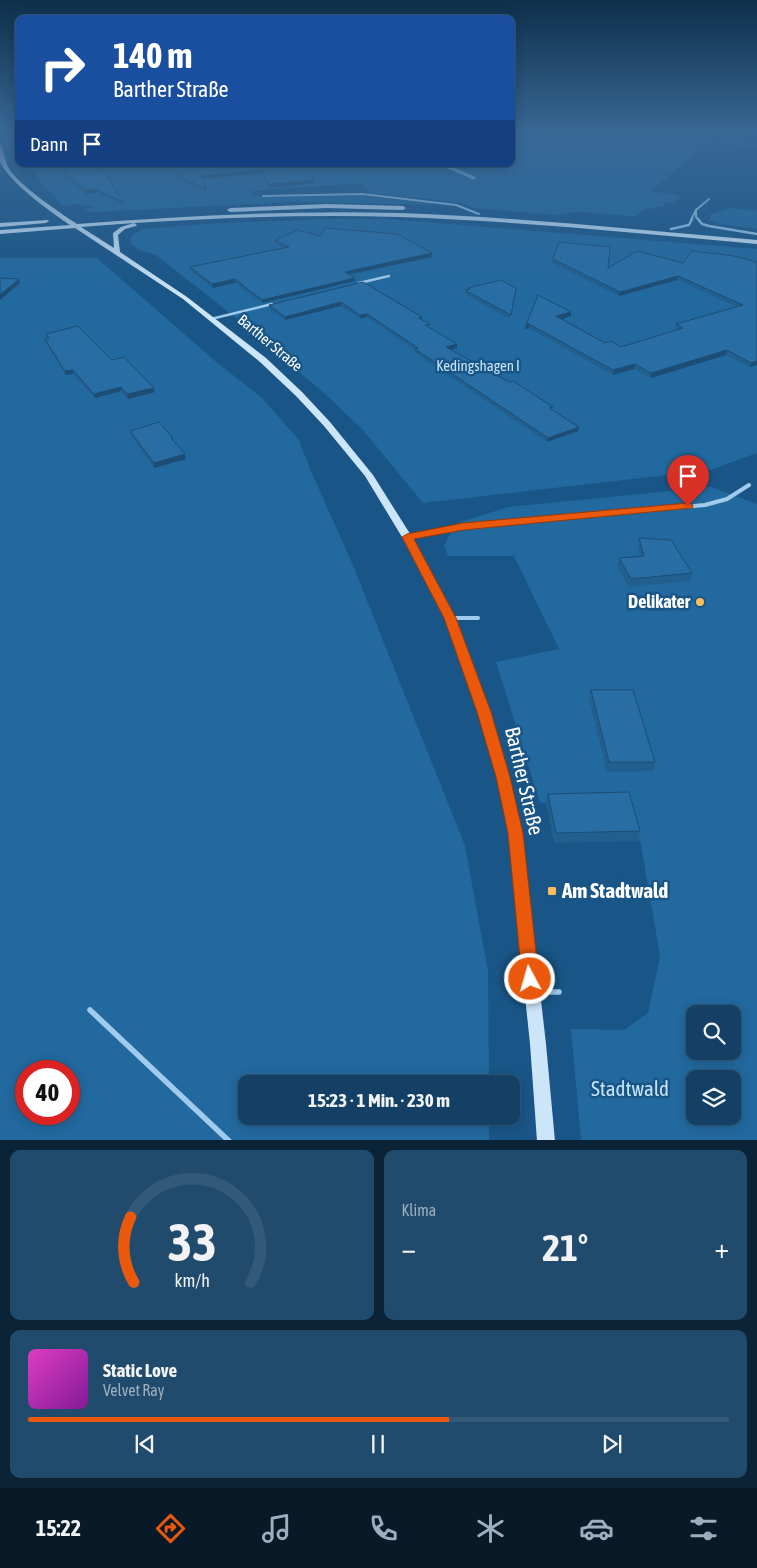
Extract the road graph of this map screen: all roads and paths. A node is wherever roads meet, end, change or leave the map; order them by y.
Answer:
1 (25, 186) edge
2 (263, 196) dead end
3 (709, 199) dead end
4 (696, 210) junction
5 (479, 214) junction
6 (185, 218) junction
7 (67, 220) junction
8 (0, 225) edge
9 (76, 225) junction
10 (671, 229) junction
11 (0, 232) edge
12 (757, 235) edge
13 (757, 242) edge
14 (117, 252) junction
15 (389, 276) dead end
16 (352, 285) edge
17 (278, 303) edge
18 (211, 319) junction
19 (749, 485) dead end
20 (407, 537) junction
21 (450, 618) junction
22 (478, 618) dead end
23 (532, 992) junction
24 (559, 992) dead end
25 (90, 1010) dead end
26 (229, 1140) edge
27 (546, 1140) edge

1 - 7 main road, Barther Straße
2 - 5 lane
3 - 4 lane
4 - 10 lane
4 - 12 lane
5 - 7 main road
5 - 10 main road
6 - 9 main road
6 - 13 main road
6 - 14 main road
7 - 8 main road
7 - 9 main road, Barther Straße
9 - 11 main road
9 - 14 main road, Barther Straße
10 - 12 main road
14 - 18 main road, Barther Straße
15 - 16 lane
17 - 18 lane
18 - 20 main road, Barther Straße
19 - 20 lane
20 - 21 main road, Barther Straße
21 - 22 lane
21 - 23 main road, Barther Straße
23 - 24 lane
23 - 27 main road, Barther Straße
25 - 26 lane

